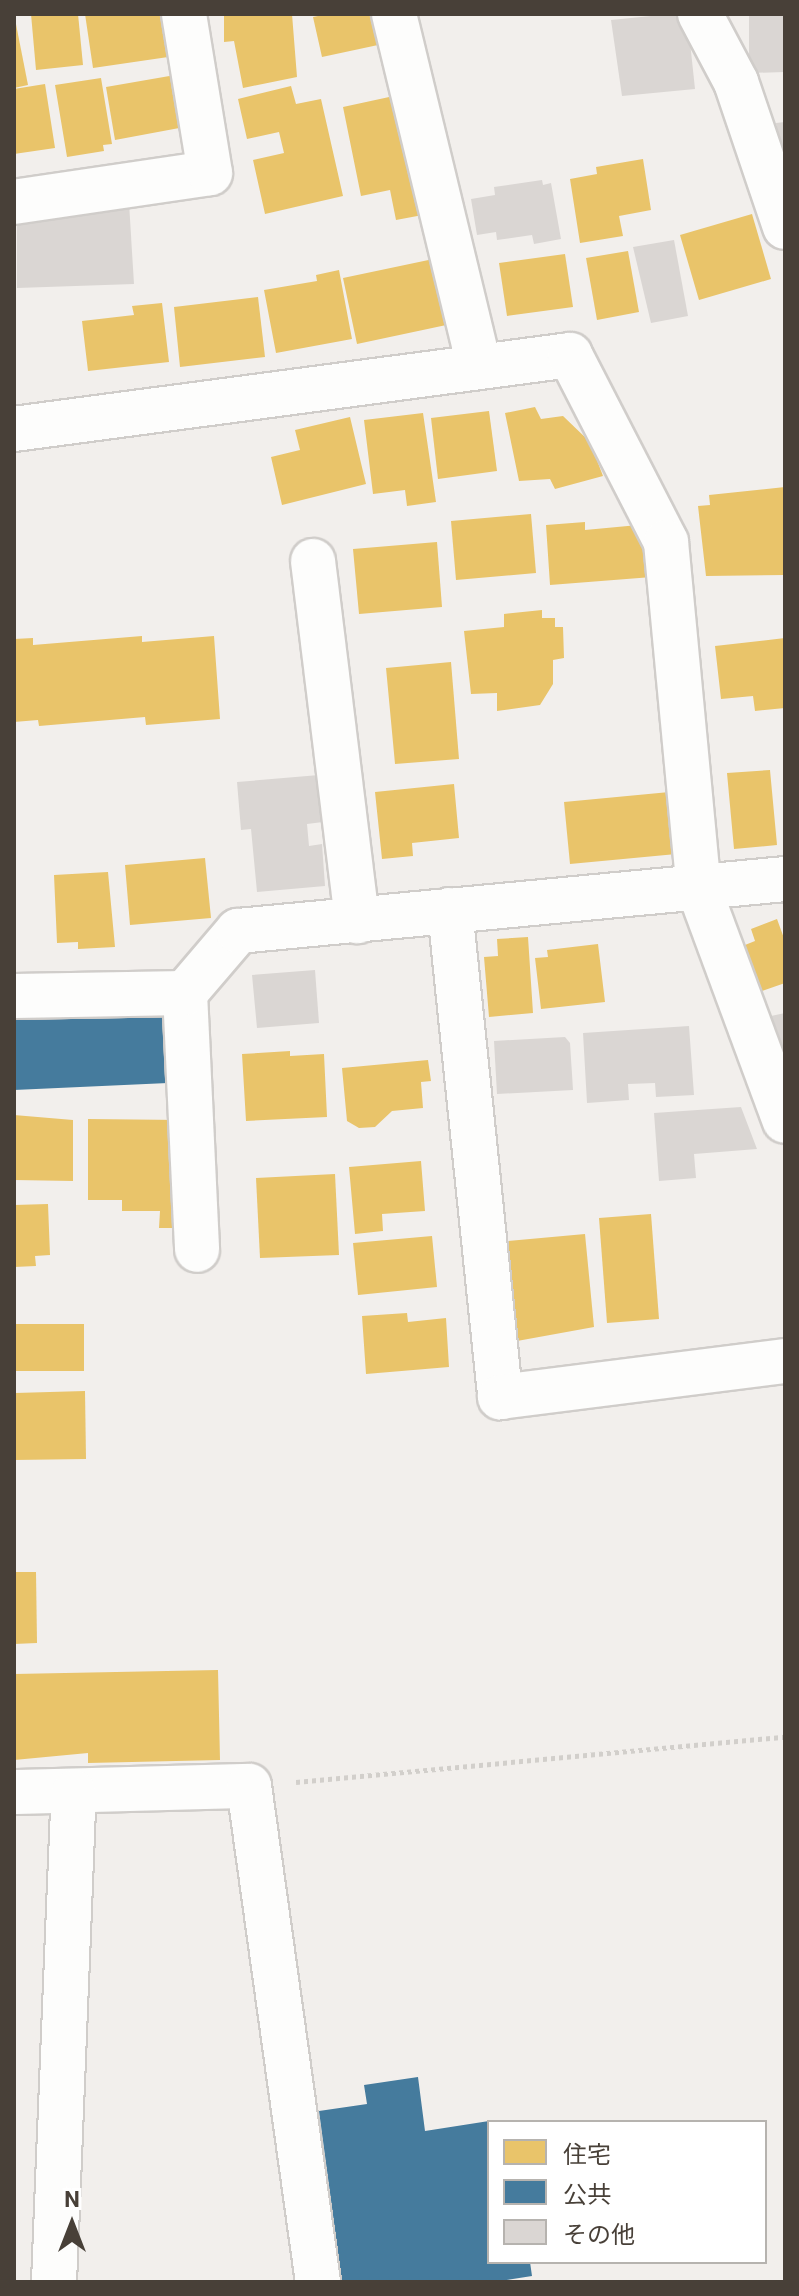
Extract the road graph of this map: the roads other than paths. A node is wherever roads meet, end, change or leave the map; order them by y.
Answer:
1 (184, 14) edge
2 (394, 14) edge
3 (700, 14) edge
4 (14, 202) edge
5 (785, 227) edge
6 (479, 366) junction
7 (14, 429) edge
8 (313, 561) dead end
9 (785, 879) edge
10 (699, 889) junction
11 (450, 910) junction
12 (357, 921) junction
13 (185, 993) junction
14 (14, 996) edge
15 (785, 1121) edge
16 (197, 1250) dead end
17 (785, 1361) edge
18 (14, 1792) edge
19 (74, 1792) junction
20 (54, 2282) edge
21 (318, 2282) edge

1 - 4 street
2 - 6 street
3 - 5 street
6 - 7 street
6 - 10 street
8 - 12 street
9 - 10 street
10 - 11 street
10 - 15 street
11 - 12 street
11 - 17 street
12 - 13 street
13 - 14 street
13 - 16 street
18 - 19 street
19 - 20 street
19 - 21 street

